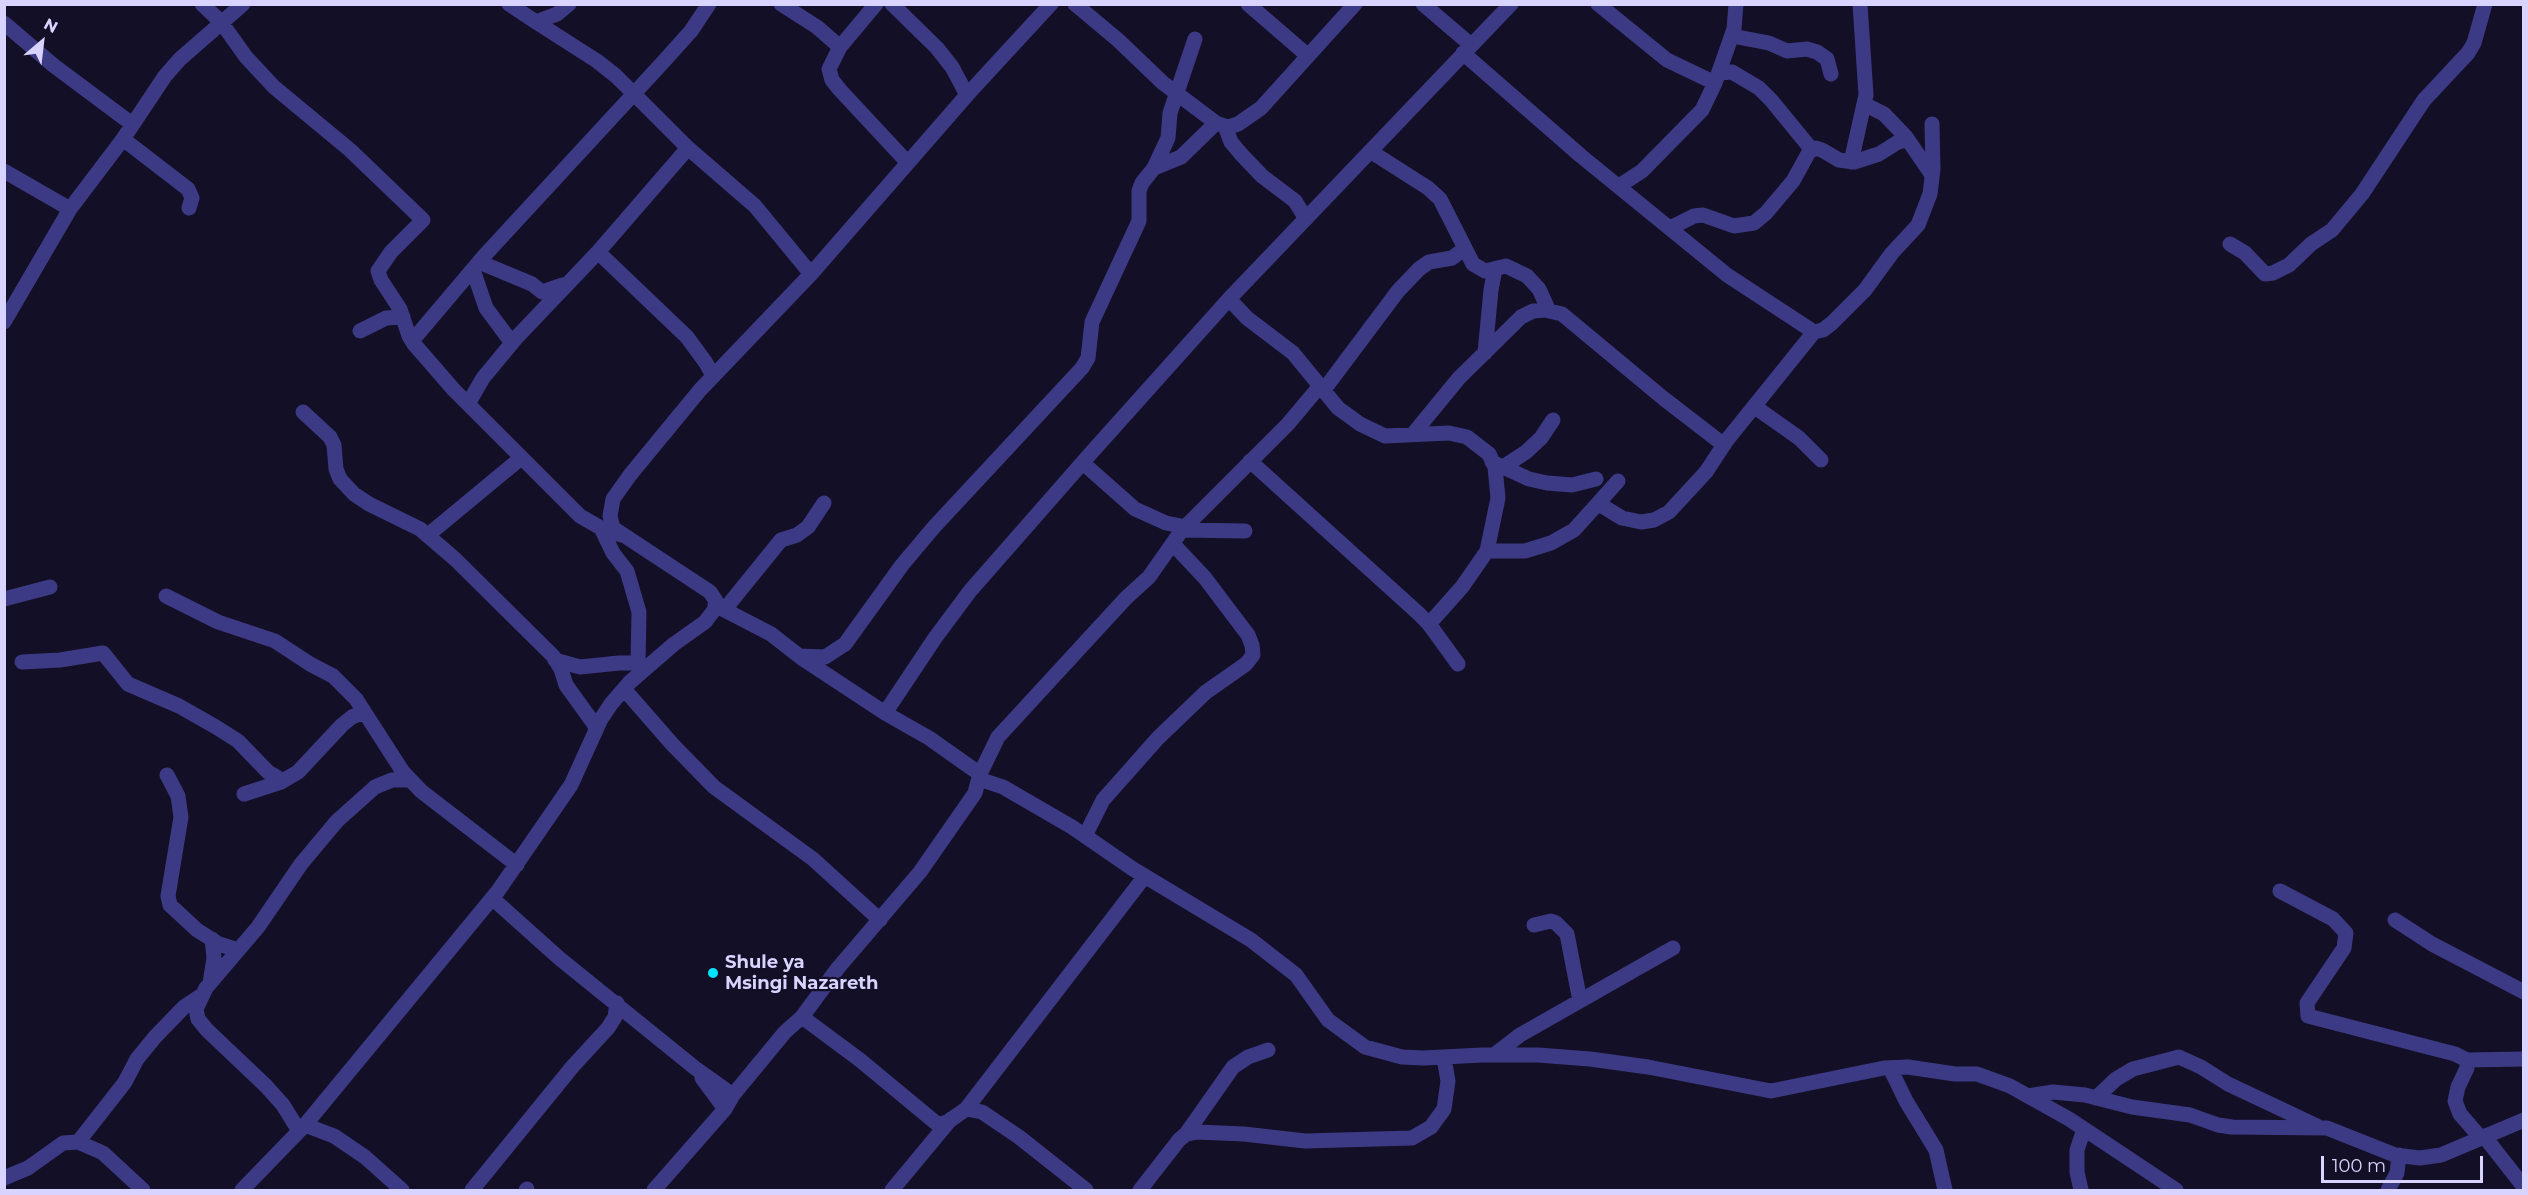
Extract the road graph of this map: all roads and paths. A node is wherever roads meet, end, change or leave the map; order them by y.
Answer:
1 (202, 4) edge
2 (243, 4) edge
3 (509, 4) edge
4 (569, 4) edge
5 (709, 4) edge
6 (781, 4) edge
7 (876, 4) edge
8 (892, 4) edge
9 (1051, 4) edge
10 (1075, 4) edge
11 (1248, 4) edge
12 (1355, 4) edge
13 (1423, 4) edge
14 (1511, 4) edge
15 (1598, 4) edge
16 (1736, 4) edge
17 (1860, 4) edge
18 (2485, 4) edge
19 (221, 22) junction
20 (536, 22) junction
21 (4, 23) edge
22 (1732, 36) junction
23 (1195, 39) dead end
24 (840, 47) junction
25 (1467, 49) junction
26 (1307, 55) junction
27 (1832, 74) dead end
28 (1717, 78) junction
29 (633, 94) junction
30 (1177, 94) junction
31 (967, 95) junction
32 (1864, 104) junction
33 (1932, 123) dead end
34 (132, 124) junction
35 (1220, 124) junction
36 (123, 139) junction
37 (1908, 140) junction
38 (688, 147) junction
39 (1812, 150) junction
40 (1370, 151) junction
41 (1851, 162) junction
42 (908, 163) junction
43 (1154, 168) junction
44 (4, 171) edge
45 (1932, 175) junction
46 (1619, 186) junction
47 (189, 208) dead end
48 (70, 209) junction
49 (1306, 219) junction
50 (1670, 228) junction
51 (2230, 244) dead end
52 (1464, 249) junction
53 (598, 252) junction
54 (476, 266) junction
55 (1496, 269) junction
56 (811, 274) junction
57 (568, 283) junction
58 (1229, 300) junction
59 (1549, 311) junction
60 (403, 317) junction
61 (4, 322) edge
62 (360, 331) dead end
63 (1814, 332) junction
64 (412, 341) junction
65 (512, 343) junction
66 (1485, 353) junction
67 (713, 376) junction
68 (1321, 389) junction
69 (468, 404) junction
70 (1755, 407) junction
71 (303, 412) dead end
72 (1553, 420) dead end
73 (1413, 434) junction
74 (1724, 446) junction
75 (521, 458) junction
76 (1821, 460) dead end
77 (1250, 461) junction
78 (1083, 463) junction
79 (1498, 464) junction
80 (1596, 479) dead end
81 (1618, 481) dead end
82 (824, 503) dead end
83 (1599, 504) junction
84 (601, 528) junction
85 (1184, 529) junction
86 (1245, 531) dead end
87 (428, 535) junction
88 (621, 535) junction
89 (1173, 544) junction
90 (1487, 551) junction
91 (50, 587) dead end
92 (166, 596) dead end
93 (4, 599) edge
94 (720, 607) junction
95 (1429, 624) junction
96 (799, 656) junction
97 (555, 660) junction
98 (22, 662) dead end
99 (1458, 664) dead end
100 (643, 665) junction
101 (624, 689) junction
102 (364, 712) junction
103 (885, 713) junction
104 (597, 728) junction
105 (167, 775) dead end
106 (980, 776) junction
107 (410, 780) junction
108 (283, 781) junction
109 (244, 794) dead end
110 (1085, 836) junction
111 (517, 865) junction
112 (1145, 876) junction
113 (2280, 891) dead end
114 (492, 898) junction
115 (880, 920) junction
116 (2395, 920) dead end
117 (1534, 925) dead end
118 (212, 939) junction
119 (1673, 948) dead end
120 (238, 950) junction
121 (206, 989) junction
122 (2523, 992) edge
123 (1580, 1001) junction
124 (617, 1003) junction
125 (632, 1015) junction
126 (802, 1017) junction
127 (611, 1023) junction
128 (1268, 1050) dead end
129 (1494, 1055) junction
130 (1444, 1058) junction
131 (2523, 1059) edge
132 (2467, 1060) junction
133 (695, 1068) junction
134 (1890, 1068) junction
135 (733, 1095) junction
136 (2028, 1096) junction
137 (2096, 1098) junction
138 (725, 1109) junction
139 (966, 1109) junction
140 (951, 1119) junction
141 (2523, 1120) edge
142 (2319, 1127) junction
143 (302, 1128) junction
144 (2084, 1129) junction
145 (1186, 1134) junction
146 (2482, 1137) junction
147 (78, 1142) junction
148 (2399, 1155) junction
149 (24, 1170) junction
150 (4, 1178) edge
151 (2523, 1187) edge
152 (11, 1191) edge
153 (143, 1191) edge
154 (242, 1191) edge
155 (402, 1191) edge
156 (472, 1191) edge
157 (654, 1191) edge
158 (892, 1191) edge
159 (1086, 1191) edge
160 (1140, 1191) edge
161 (1945, 1191) edge
162 (2081, 1191) edge
163 (2176, 1191) edge
164 (2388, 1191) edge

1 - 19 street
2 - 19 street
3 - 20 street
4 - 20 street
5 - 29 street
6 - 24 street
7 - 24 street
8 - 31 street
9 - 31 street
10 - 30 street
11 - 26 street
12 - 26 street
13 - 25 street
14 - 25 street
15 - 28 street
16 - 22 street
17 - 32 street
18 - 51 street
19 - 34 street
19 - 60 street
20 - 29 street
21 - 34 street
22 - 27 street
22 - 28 street
23 - 30 street
24 - 42 street
25 - 40 street
25 - 46 street
26 - 35 street
28 - 39 street
28 - 46 street
29 - 38 street
29 - 54 street
30 - 35 street
30 - 43 street
31 - 42 street
32 - 37 street
32 - 41 street
33 - 45 street
34 - 36 street
35 - 43 street
35 - 49 street
36 - 47 street
36 - 48 street
37 - 41 street
37 - 45 street
38 - 53 street
38 - 56 street
39 - 41 street
39 - 50 street
40 - 49 street
40 - 52 street
42 - 56 street
43 - 96 street
44 - 48 street
45 - 63 street
46 - 50 street
48 - 61 street
49 - 58 street
50 - 63 street
52 - 55 street
52 - 68 street
53 - 57 street
53 - 67 street
54 - 57 street
54 - 64 street
54 - 65 street
55 - 59 street
55 - 66 street
56 - 67 street
57 - 65 street
58 - 68 street
58 - 78 street
59 - 66 street
59 - 74 street
60 - 62 street
60 - 64 street
63 - 70 street
64 - 69 street
65 - 69 street
66 - 73 street
67 - 88 street
68 - 73 street
68 - 77 street
69 - 75 street
70 - 74 street
70 - 76 street
71 - 87 street
72 - 79 street
73 - 79 street
74 - 83 street
75 - 84 street
75 - 87 street
77 - 85 street
77 - 95 street
78 - 85 street
78 - 103 street
79 - 80 street
79 - 90 street
81 - 83 street
82 - 94 street
83 - 90 street
84 - 88 street
84 - 100 street
85 - 86 street
85 - 89 street
87 - 97 street
88 - 94 street
89 - 106 street
89 - 110 street
90 - 95 street
91 - 93 street
92 - 102 street
94 - 96 street
94 - 100 street
95 - 99 street
96 - 103 street
97 - 100 street
97 - 104 street
98 - 108 street
100 - 101 street
101 - 104 street
101 - 115 street
102 - 107 street
102 - 108 street
103 - 106 street
104 - 111 street
105 - 118 street
106 - 110 street
106 - 115 street
107 - 111 street
107 - 120 street
108 - 109 street
110 - 112 street
111 - 114 street
112 - 130 street
112 - 139 street
113 - 132 street
114 - 124 street
114 - 143 street
115 - 126 street
116 - 122 street
117 - 123 street
118 - 120 street
118 - 121 street
119 - 123 street
120 - 121 street
121 - 143 street
121 - 147 street
123 - 129 street
124 - 125 street
124 - 127 street
125 - 127 street
125 - 133 street
126 - 135 street
126 - 140 street
127 - 156 street
128 - 145 street
129 - 130 street
129 - 134 street
130 - 145 street
131 - 132 street
132 - 146 street
133 - 135 street
133 - 138 street
134 - 136 street
134 - 161 street
135 - 138 street
136 - 137 street
136 - 144 street
137 - 142 street
137 - 142 street
138 - 157 street
139 - 140 street
139 - 159 street
140 - 158 street
141 - 146 street
142 - 148 street
143 - 154 street
143 - 155 street
144 - 162 street
144 - 163 street
145 - 160 street
146 - 148 street
146 - 151 street
147 - 149 street
147 - 153 street
148 - 164 street
149 - 150 street
149 - 152 street

